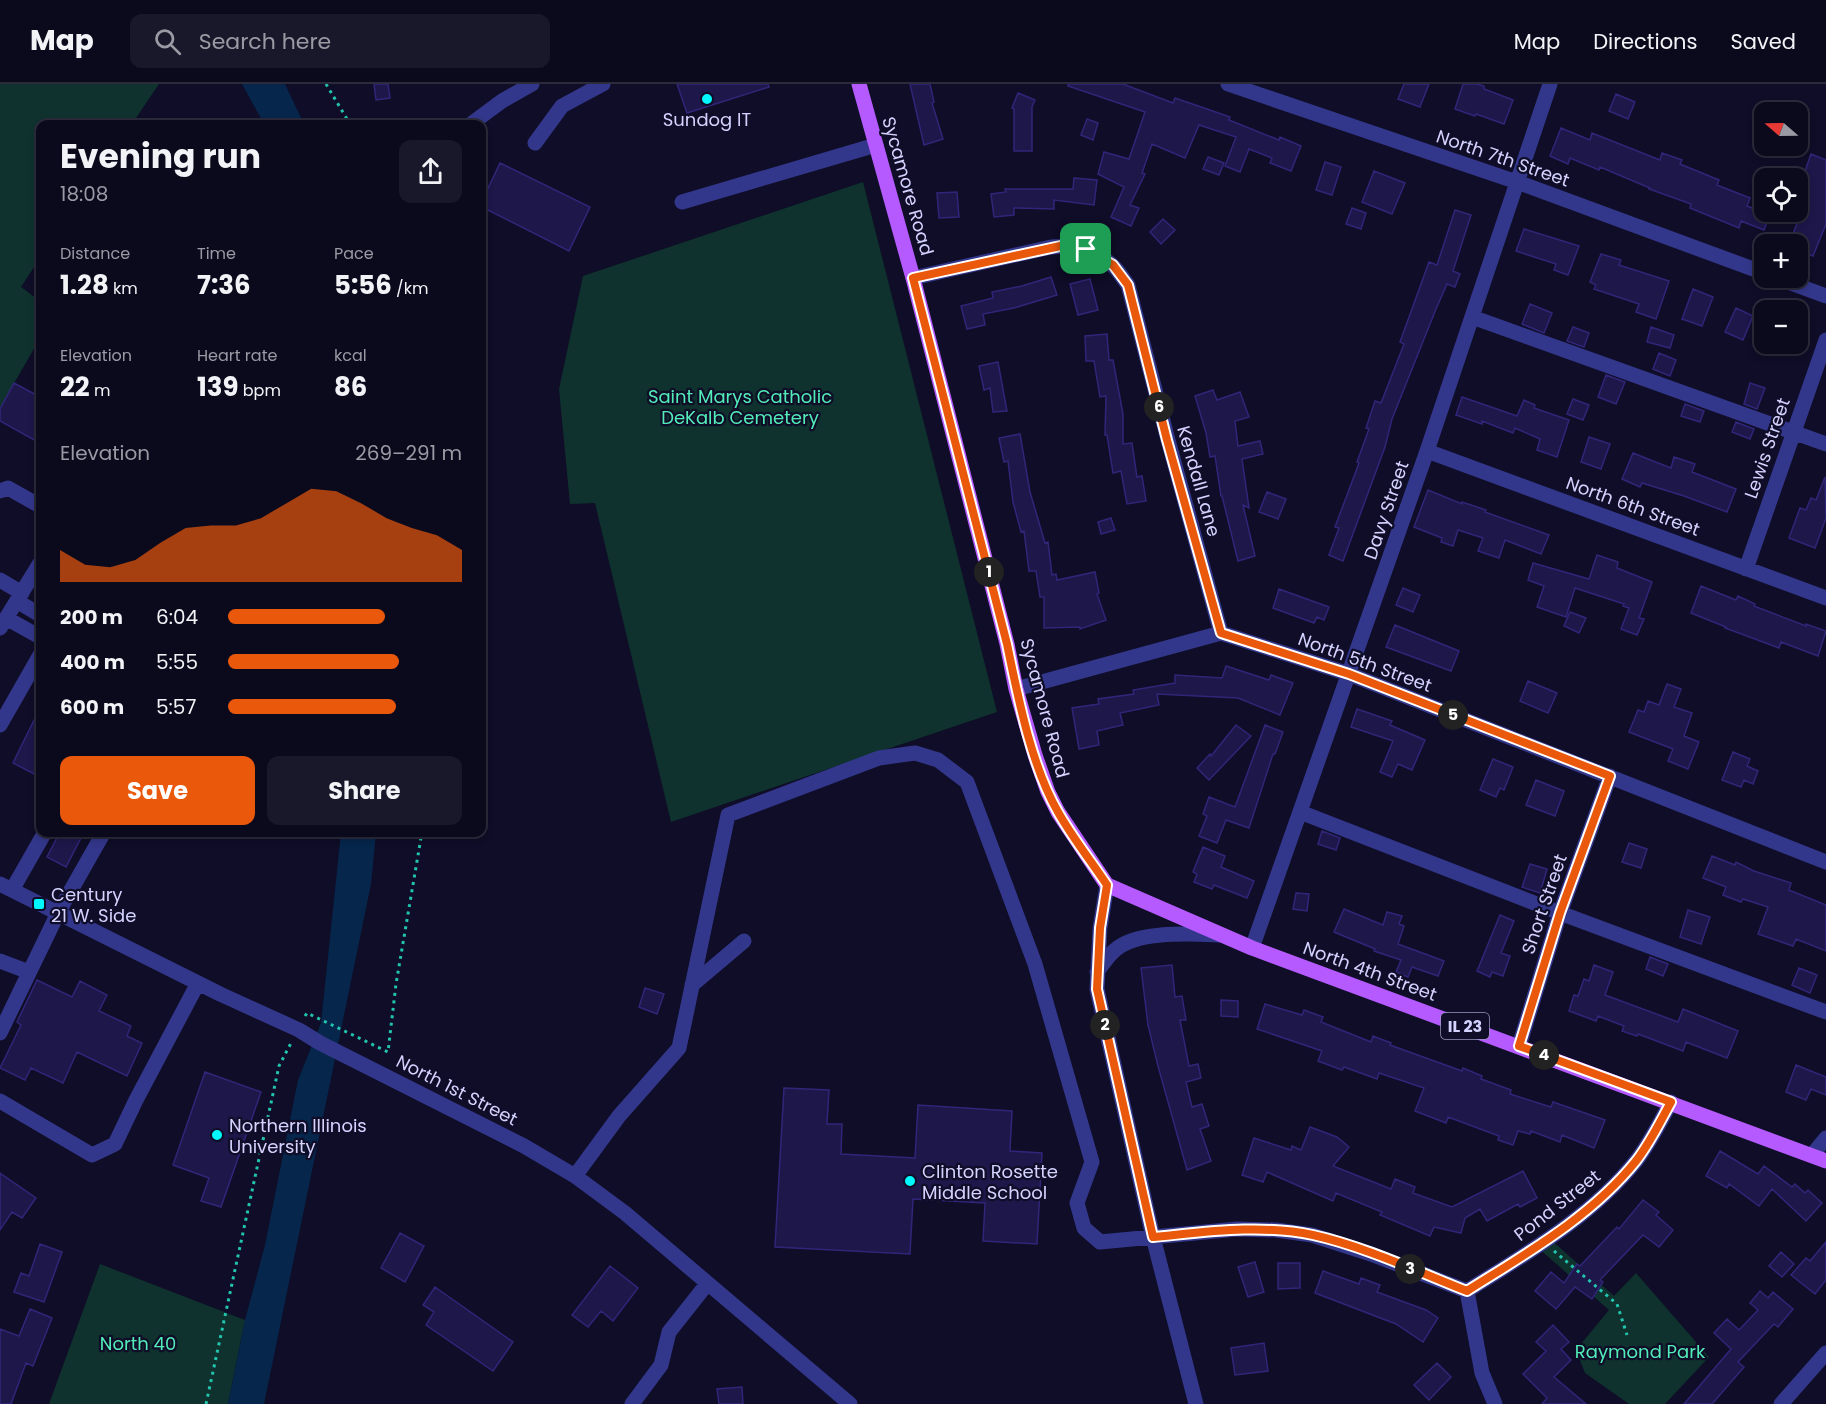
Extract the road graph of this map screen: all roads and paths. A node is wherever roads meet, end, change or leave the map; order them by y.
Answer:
1 (326, 84) edge
2 (532, 84) edge
3 (603, 84) edge
4 (859, 84) edge
5 (1228, 84) edge
6 (1550, 84) edge
7 (1251, 88) edge
8 (348, 120) edge
9 (477, 120) edge
10 (535, 143) dead end
11 (876, 145) junction
12 (1517, 182) junction
13 (682, 202) dead end
14 (1754, 269) edge
15 (913, 278) junction
16 (1804, 288) edge
17 (1826, 296) edge
18 (1472, 317) junction
19 (1826, 340) edge
20 (1794, 432) junction
21 (1826, 444) edge
22 (1427, 451) junction
23 (0, 491) edge
24 (36, 504) edge
25 (1746, 569) junction
26 (36, 570) edge
27 (0, 580) edge
28 (20, 597) junction
29 (1826, 598) edge
30 (36, 611) edge
31 (3, 623) edge
32 (1221, 633) junction
33 (36, 635) edge
34 (36, 663) edge
35 (1349, 674) junction
36 (1016, 690) junction
37 (0, 724) edge
38 (1610, 776) junction
39 (1300, 812) junction
40 (41, 837) edge
41 (101, 837) edge
42 (421, 837) edge
43 (1826, 862) edge
44 (1107, 885) junction
45 (6, 887) edge
46 (58, 913) junction
47 (1560, 913) junction
48 (1223, 935) junction
49 (744, 941) dead end
50 (1252, 948) junction
51 (0, 961) edge
52 (29, 972) junction
53 (1097, 972) junction
54 (198, 983) junction
55 (692, 985) junction
56 (1826, 1012) edge
57 (299, 1030) junction
58 (0, 1033) edge
59 (1519, 1046) junction
60 (0, 1101) edge
61 (1671, 1102) junction
62 (1826, 1138) edge
63 (1819, 1158) edge
64 (575, 1176) junction
65 (1153, 1237) junction
66 (1543, 1242) junction
67 (708, 1284) junction
68 (1467, 1291) junction
69 (1628, 1335) dead end
70 (1826, 1353) edge
71 (842, 1402) edge
72 (206, 1404) edge
73 (632, 1404) edge
74 (1196, 1404) edge
75 (1495, 1404) edge
76 (1781, 1404) edge

1 - 8 path
2 - 9 street
3 - 10 street
4 - 11 main road, Sycamore Road
5 - 7 street, North 7th Street
6 - 12 street, Davy Street
7 - 12 street, North 7th Street
11 - 13 street
11 - 15 main road, Sycamore Road
12 - 14 street, North 7th Street
12 - 18 street, Davy Street
15 - 32 street, Kendall Lane
15 - 36 main road, Sycamore Road
16 - 17 street
18 - 20 street
18 - 22 street, Davy Street
19 - 20 street, Lewis Street
20 - 21 street
20 - 25 street, Lewis Street
22 - 25 street, North 6th Street
22 - 35 street, Davy Street
23 - 24 street
25 - 29 street, North 6th Street
26 - 28 street
27 - 28 street
28 - 30 street
28 - 31 street
31 - 33 street
32 - 35 street, North 5th Street
32 - 36 street
34 - 37 street
35 - 38 street, North 5th Street
35 - 39 street, Davy Street
36 - 44 main road, Sycamore Road
38 - 43 street, North 5th Street
38 - 47 street, Short Street
39 - 47 street
39 - 50 street, Davy Street
40 - 45 street
41 - 46 street
42 - 57 path
44 - 48 main road, North 4th Street / IL 23
44 - 53 street
45 - 46 street, North 1st Street
46 - 52 street
46 - 54 street, North 1st Street
47 - 56 street
47 - 59 street, Short Street
48 - 50 main road, North 4th Street / IL 23
48 - 53 street
49 - 55 street
50 - 59 main road, North 4th Street / IL 23
51 - 52 street
52 - 58 street
53 - 65 street
54 - 57 street, North 1st Street
54 - 60 street
55 - 64 street
55 - 65 street
57 - 64 street, North 1st Street
57 - 72 path
59 - 61 main road, North 4th Street / IL 23
61 - 63 main road, North 4th Street / IL 23
61 - 66 street, Pond Street
62 - 63 street
64 - 67 street, North 1st Street
65 - 68 street
65 - 74 street
66 - 68 street, Pond Street
66 - 69 path
67 - 71 street, North 1st Street
67 - 73 street
68 - 75 street
70 - 76 street

